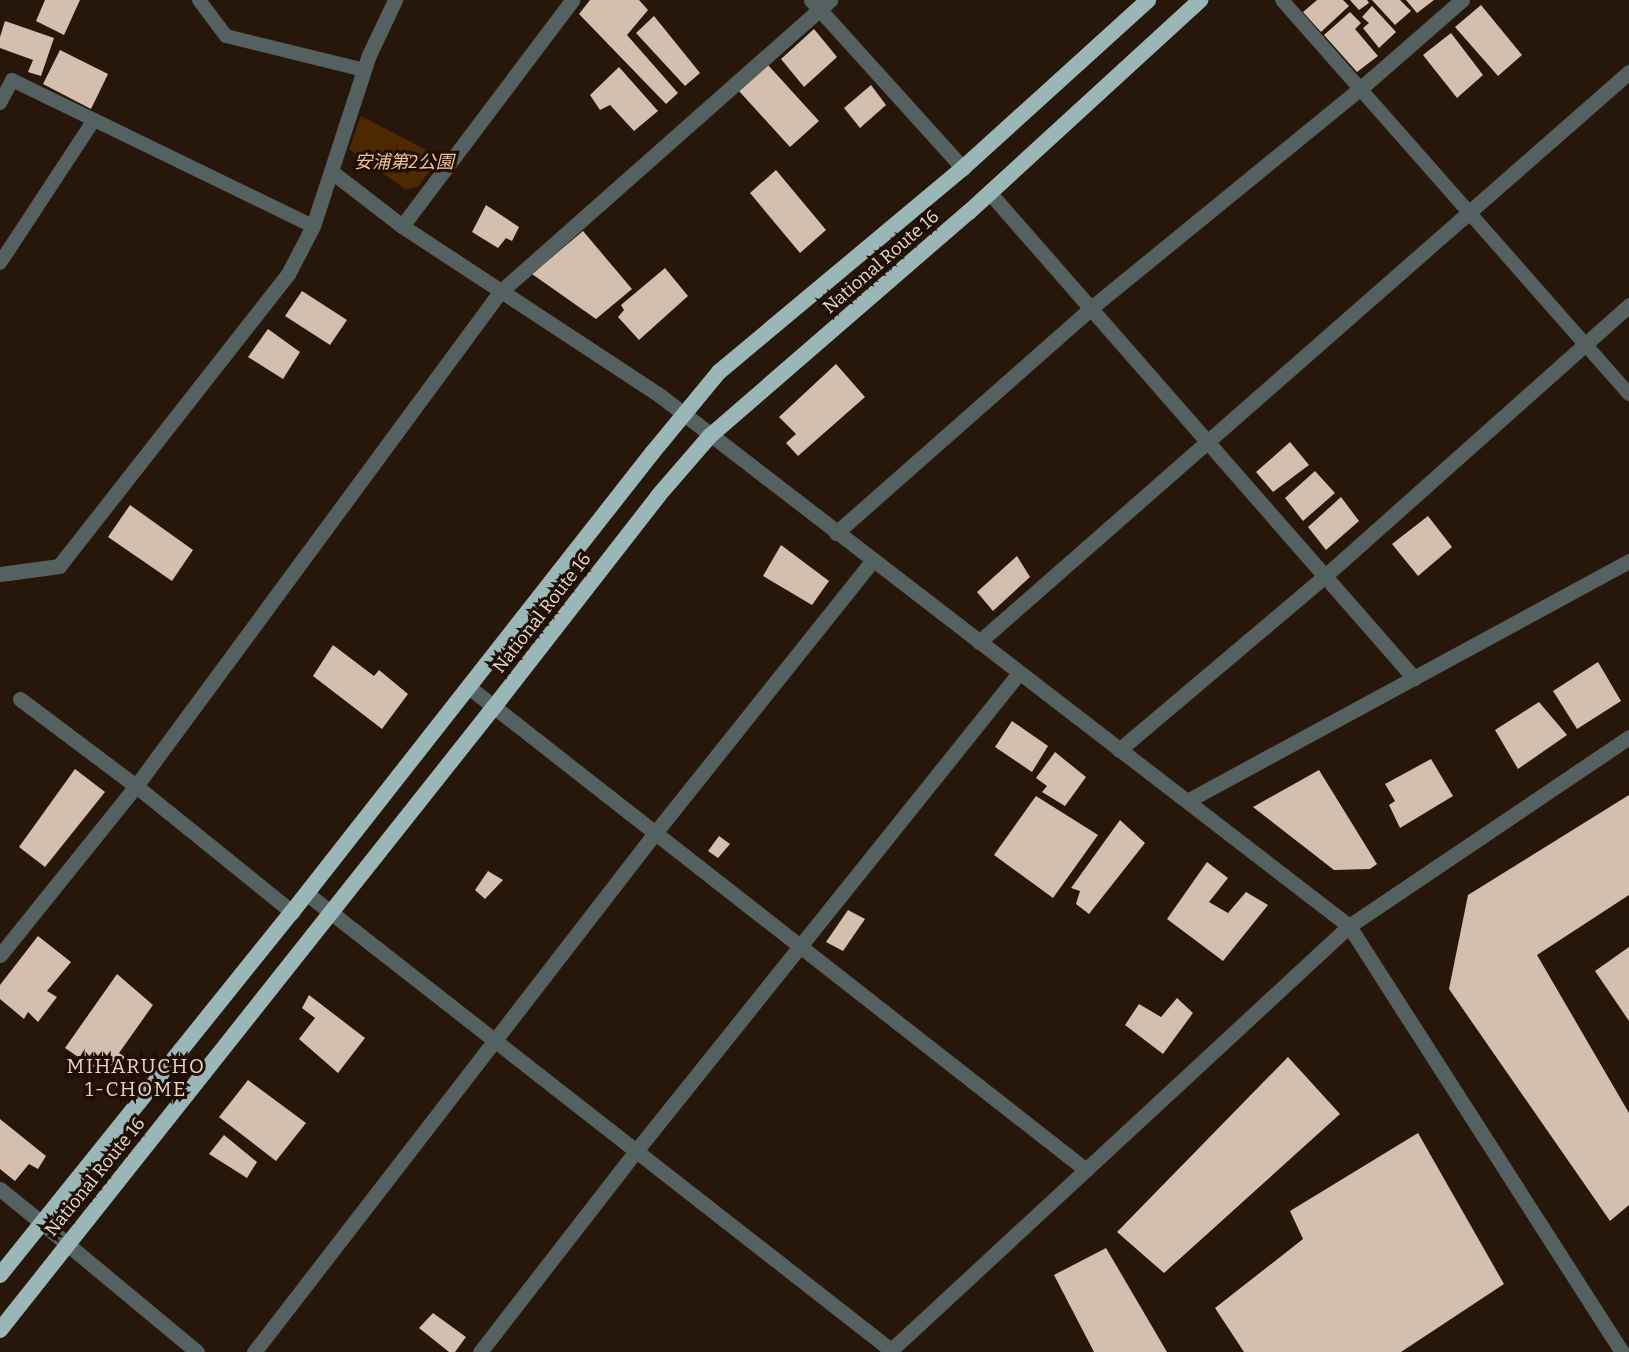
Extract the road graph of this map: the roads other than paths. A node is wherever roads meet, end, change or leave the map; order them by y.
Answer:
1 (199, 0) edge
2 (395, 0) edge
3 (572, 0) edge
4 (1148, 0) edge
5 (1200, 0) edge
6 (1282, 0) edge
7 (1462, 0) edge
8 (820, 3) edge
9 (364, 70) junction
10 (1629, 72) edge
11 (1361, 88) junction
12 (0, 103) edge
13 (94, 120) junction
14 (963, 168) junction
15 (332, 172) junction
16 (989, 192) junction
17 (1468, 213) junction
18 (313, 226) junction
19 (402, 226) junction
20 (0, 262) edge
21 (500, 292) junction
22 (1629, 305) edge
23 (1091, 308) junction
24 (1585, 343) junction
25 (1629, 394) edge
26 (684, 416) junction
27 (710, 436) junction
28 (1209, 444) junction
29 (836, 533) junction
30 (873, 560) junction
31 (1629, 561) edge
32 (0, 574) edge
33 (1325, 576) junction
34 (980, 642) junction
35 (1019, 673) junction
36 (1414, 678) junction
37 (470, 688) junction
38 (20, 699) dead end
39 (494, 707) junction
40 (1629, 737) edge
41 (1119, 750) junction
42 (136, 786) junction
43 (1187, 801) junction
44 (655, 833) junction
45 (306, 893) junction
46 (292, 912) junction
47 (330, 912) junction
48 (1349, 926) junction
49 (799, 946) junction
50 (0, 955) edge
51 (496, 1042) junction
52 (636, 1151) junction
53 (1086, 1170) junction
54 (0, 1189) edge
55 (43, 1224) junction
56 (66, 1245) junction
57 (0, 1275) edge
58 (0, 1330) edge
59 (890, 1351) edge
60 (197, 1352) edge
61 (254, 1352) edge
62 (480, 1352) edge
63 (1622, 1352) edge

1 - 9 lane
2 - 9 street
3 - 19 street
4 - 14 highway, National Route 16
5 - 16 highway, National Route 16
6 - 11 lane
7 - 11 street
8 - 14 street
8 - 21 street
9 - 15 street
10 - 17 street
11 - 17 lane
11 - 23 street
12 - 13 lane
13 - 18 lane
13 - 20 lane
14 - 26 highway, National Route 16
15 - 18 street
15 - 19 street
16 - 23 street
16 - 27 highway, National Route 16
17 - 24 lane
17 - 28 street
18 - 32 street
19 - 21 street
21 - 26 street
21 - 42 street
22 - 24 street
23 - 28 street
23 - 29 street
24 - 25 lane
24 - 33 street
26 - 27 street
26 - 37 highway, National Route 16
27 - 29 street
27 - 39 highway, National Route 16
28 - 33 street
28 - 34 street
29 - 30 street
30 - 34 street
30 - 44 street
31 - 36 street
33 - 36 street
33 - 41 street
34 - 35 street
35 - 41 street
35 - 49 street
36 - 43 street
37 - 39 street
37 - 45 highway, National Route 16
38 - 42 street
39 - 44 street
39 - 47 highway, National Route 16
40 - 48 street
41 - 43 street
42 - 46 street
42 - 50 street
43 - 48 street
44 - 49 street
44 - 51 street
45 - 46 highway, National Route 16
45 - 47 street
46 - 55 highway, National Route 16
47 - 51 street
47 - 56 highway, National Route 16
48 - 53 street
48 - 63 street
49 - 52 street
49 - 53 street
51 - 52 street
51 - 61 street
52 - 59 street
52 - 62 street
53 - 59 street
54 - 55 street
55 - 56 street
55 - 57 highway, National Route 16
56 - 58 highway, National Route 16
56 - 60 street

